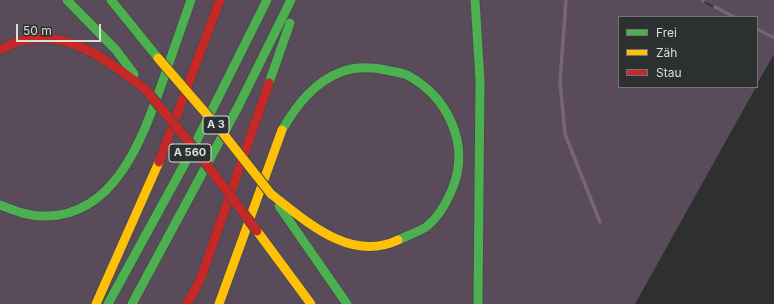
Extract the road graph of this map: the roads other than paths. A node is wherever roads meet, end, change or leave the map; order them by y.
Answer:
1 (67, 0) edge
2 (111, 0) edge
3 (191, 0) edge
4 (220, 0) edge
5 (267, 0) edge
6 (291, 0) edge
7 (298, 0) edge
8 (465, 0) edge
9 (475, 0) edge
10 (0, 50) edge
11 (478, 50) junction
12 (146, 90) junction
13 (271, 194) junction
14 (0, 205) edge
15 (96, 304) edge
16 (108, 304) edge
17 (132, 304) edge
18 (187, 304) edge
19 (219, 304) edge
20 (311, 304) edge
21 (348, 304) edge
22 (478, 304) edge

1 - 12 highway, A 3
2 - 13 highway, A 3, bridge
3 - 14 highway
4 - 15 highway
5 - 16 highway, A 560
6 - 17 highway, A 560
7 - 18 highway
8 - 11 highway
9 - 11 highway
10 - 12 highway
11 - 22 highway
12 - 20 highway, A 3, bridge
13 - 19 highway
13 - 21 highway, A 3

